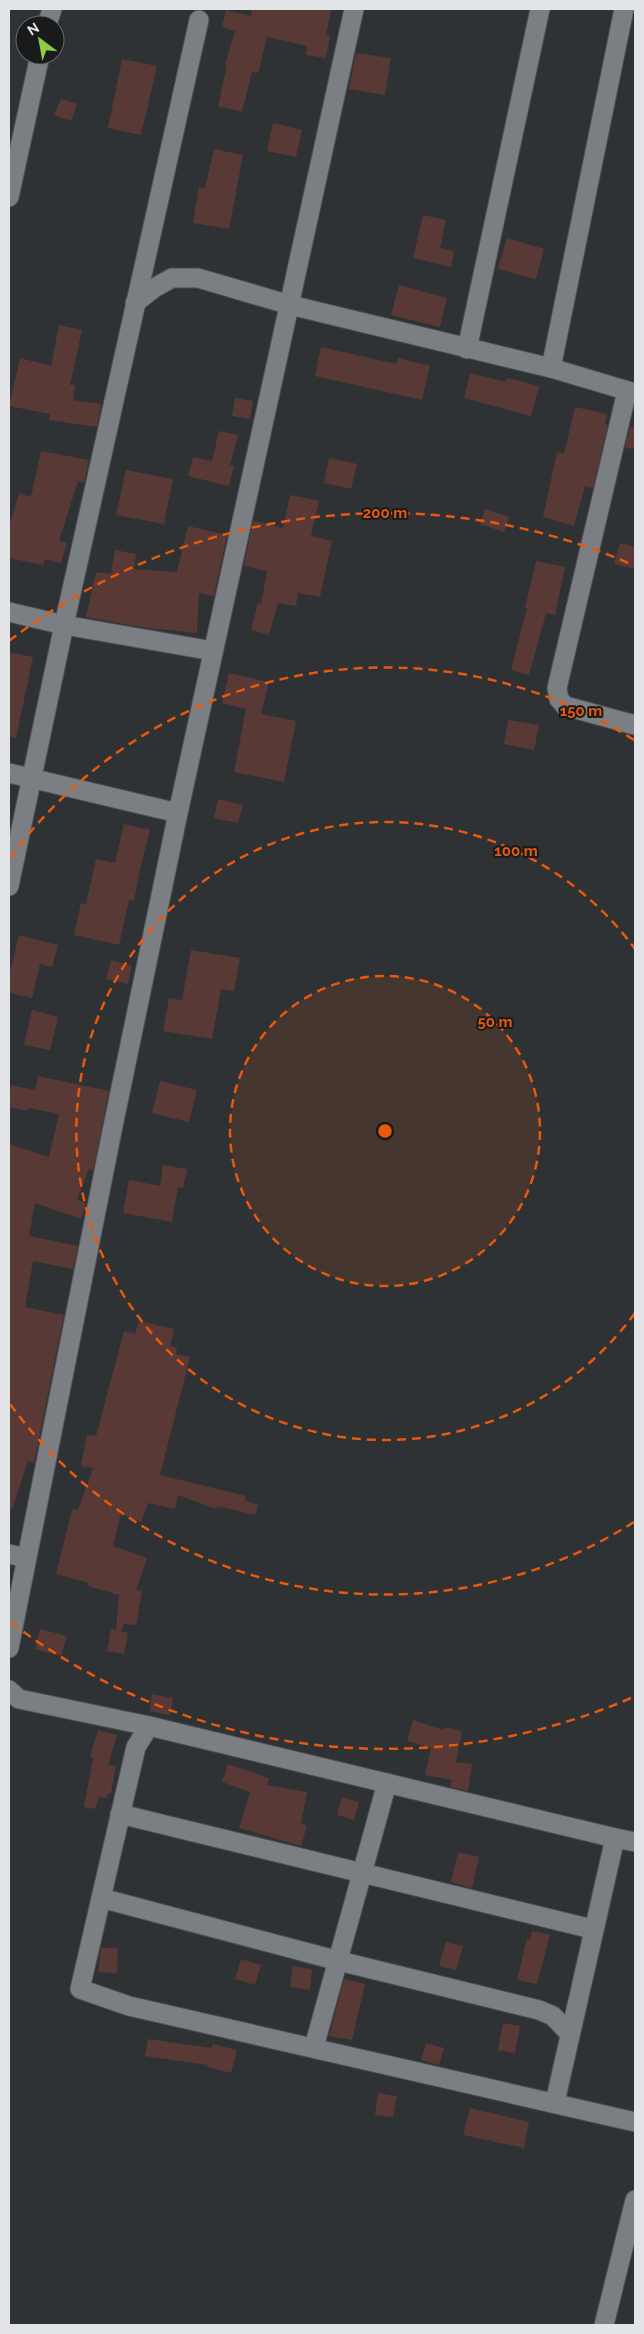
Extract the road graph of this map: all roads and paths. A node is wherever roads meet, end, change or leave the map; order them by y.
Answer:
1 (354, 9) edge
2 (540, 9) edge
3 (624, 9) edge
4 (200, 20) dead end
5 (38, 65) edge
6 (9, 197) edge
7 (135, 303) junction
8 (290, 305) junction
9 (467, 349) junction
10 (551, 368) junction
11 (631, 392) edge
12 (9, 612) edge
13 (64, 625) junction
14 (213, 651) junction
15 (635, 725) edge
16 (9, 773) edge
17 (32, 778) junction
18 (178, 813) junction
19 (9, 886) edge
20 (17, 1556) edge
21 (9, 1648) edge
22 (9, 1690) edge
23 (149, 1726) junction
24 (387, 1783) junction
25 (120, 1814) junction
26 (615, 1838) junction
27 (635, 1842) edge
28 (362, 1873) junction
29 (101, 1898) junction
30 (592, 1929) junction
31 (339, 1961) junction
32 (570, 2034) junction
33 (314, 2048) junction
34 (554, 2102) junction
35 (635, 2122) edge
36 (635, 2200) edge
37 (604, 2325) edge

1 - 8 street
2 - 9 street
3 - 10 street
4 - 7 street
5 - 6 street
7 - 8 street
7 - 13 street
8 - 9 street
8 - 14 street
9 - 10 street
10 - 11 street
11 - 15 street
12 - 13 street
13 - 14 street
13 - 17 street
14 - 18 street
16 - 17 street
17 - 18 street
17 - 19 street
18 - 20 street
20 - 21 street
22 - 23 street
23 - 24 street
23 - 25 street
24 - 26 street
24 - 28 street
25 - 28 street
25 - 29 street
26 - 27 street
26 - 30 street
28 - 30 street
28 - 31 street
29 - 31 street
29 - 33 street
30 - 32 street
31 - 32 street
31 - 33 street
32 - 34 street
33 - 34 street
34 - 35 street
36 - 37 street

